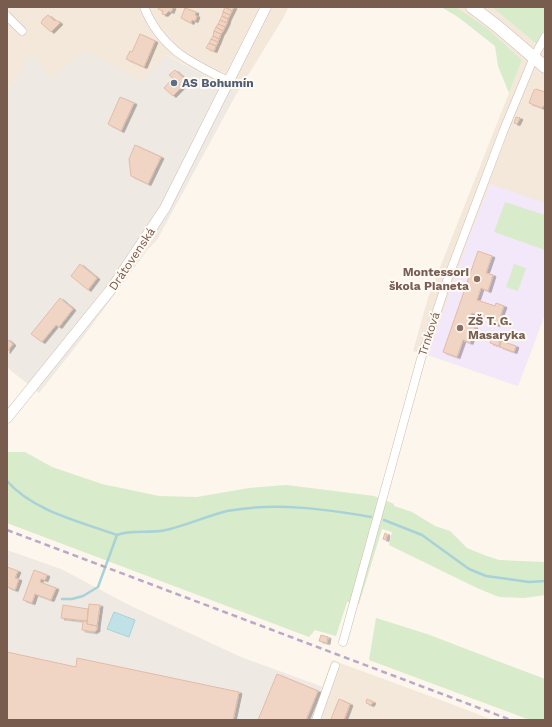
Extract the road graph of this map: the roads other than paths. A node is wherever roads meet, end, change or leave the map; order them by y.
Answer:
1 (144, 7) edge
2 (266, 7) edge
3 (472, 7) edge
4 (7, 16) edge
5 (22, 30) dead end
6 (545, 37) edge
7 (534, 57) junction
8 (545, 67) edge
9 (228, 81) junction
10 (7, 418) edge
11 (343, 642) dead end
12 (335, 666) dead end
13 (316, 720) edge

1 - 9 street
2 - 9 street, Drátovenská
3 - 7 main road
4 - 5 street
6 - 7 street, Trnková
7 - 8 main road
7 - 11 street, Trnková
9 - 10 street, Drátovenská
12 - 13 street

